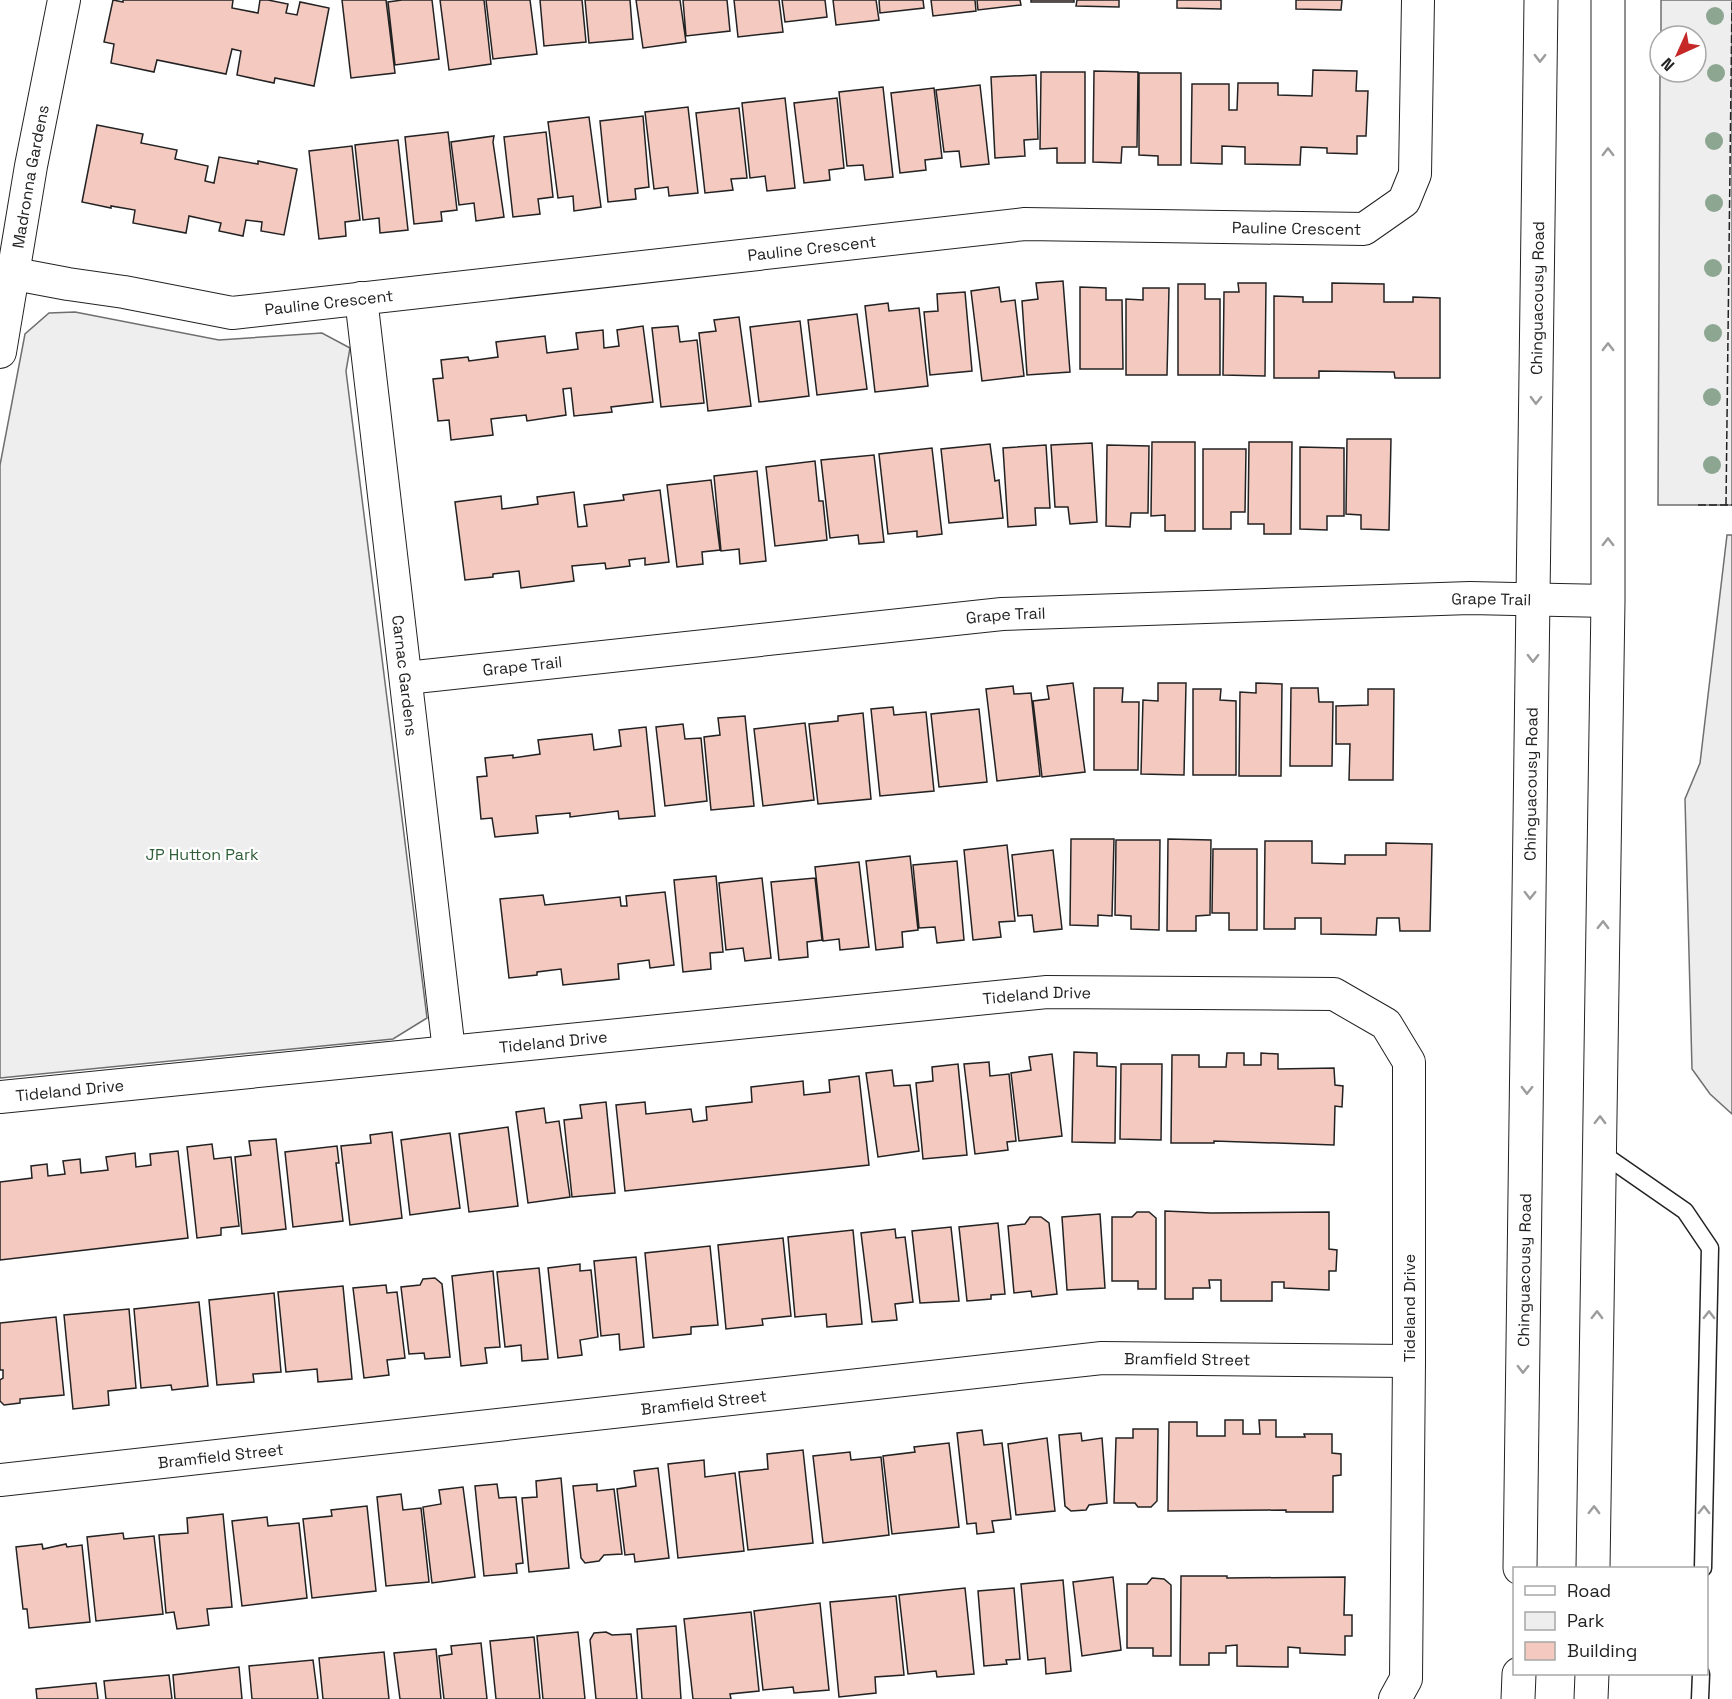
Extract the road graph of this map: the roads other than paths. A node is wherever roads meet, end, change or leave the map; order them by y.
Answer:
1 (64, 0) edge
2 (1418, 0) edge
3 (1541, 0) edge
4 (1608, 0) edge
5 (15, 274) junction
6 (361, 298) junction
7 (0, 352) edge
8 (1534, 600) junction
9 (1608, 601) junction
10 (406, 678) junction
11 (449, 1051) junction
12 (0, 1097) edge
13 (1600, 1152) junction
14 (1409, 1361) junction
15 (0, 1480) edge
16 (1520, 1567) edge
17 (1593, 1567) edge
18 (1703, 1567) edge
19 (1519, 1675) edge
20 (1592, 1675) edge
21 (1701, 1675) edge
22 (1395, 1699) edge
23 (1518, 1699) edge
24 (1591, 1699) edge
25 (1700, 1699) edge

1 - 5 street, Madronna Gardens
2 - 6 street, Pauline Crescent
3 -> 8 main road, Chinguacousy Road
9 -> 4 main road
5 - 6 street, Pauline Crescent
5 - 7 street, Madronna Gardens
6 - 10 street, Carnac Gardens
8 - 9 street, Grape Trail
8 - 10 street, Grape Trail
8 -> 16 main road, Chinguacousy Road
13 -> 9 main road
10 - 11 street, Carnac Gardens
11 - 12 street, Tideland Drive
11 - 14 street, Tideland Drive
17 -> 13 main road
18 -> 13 lane
14 - 15 street, Bramfield Street
14 - 22 street, Tideland Drive
19 - 23 main road
20 - 24 main road
21 - 25 lane

